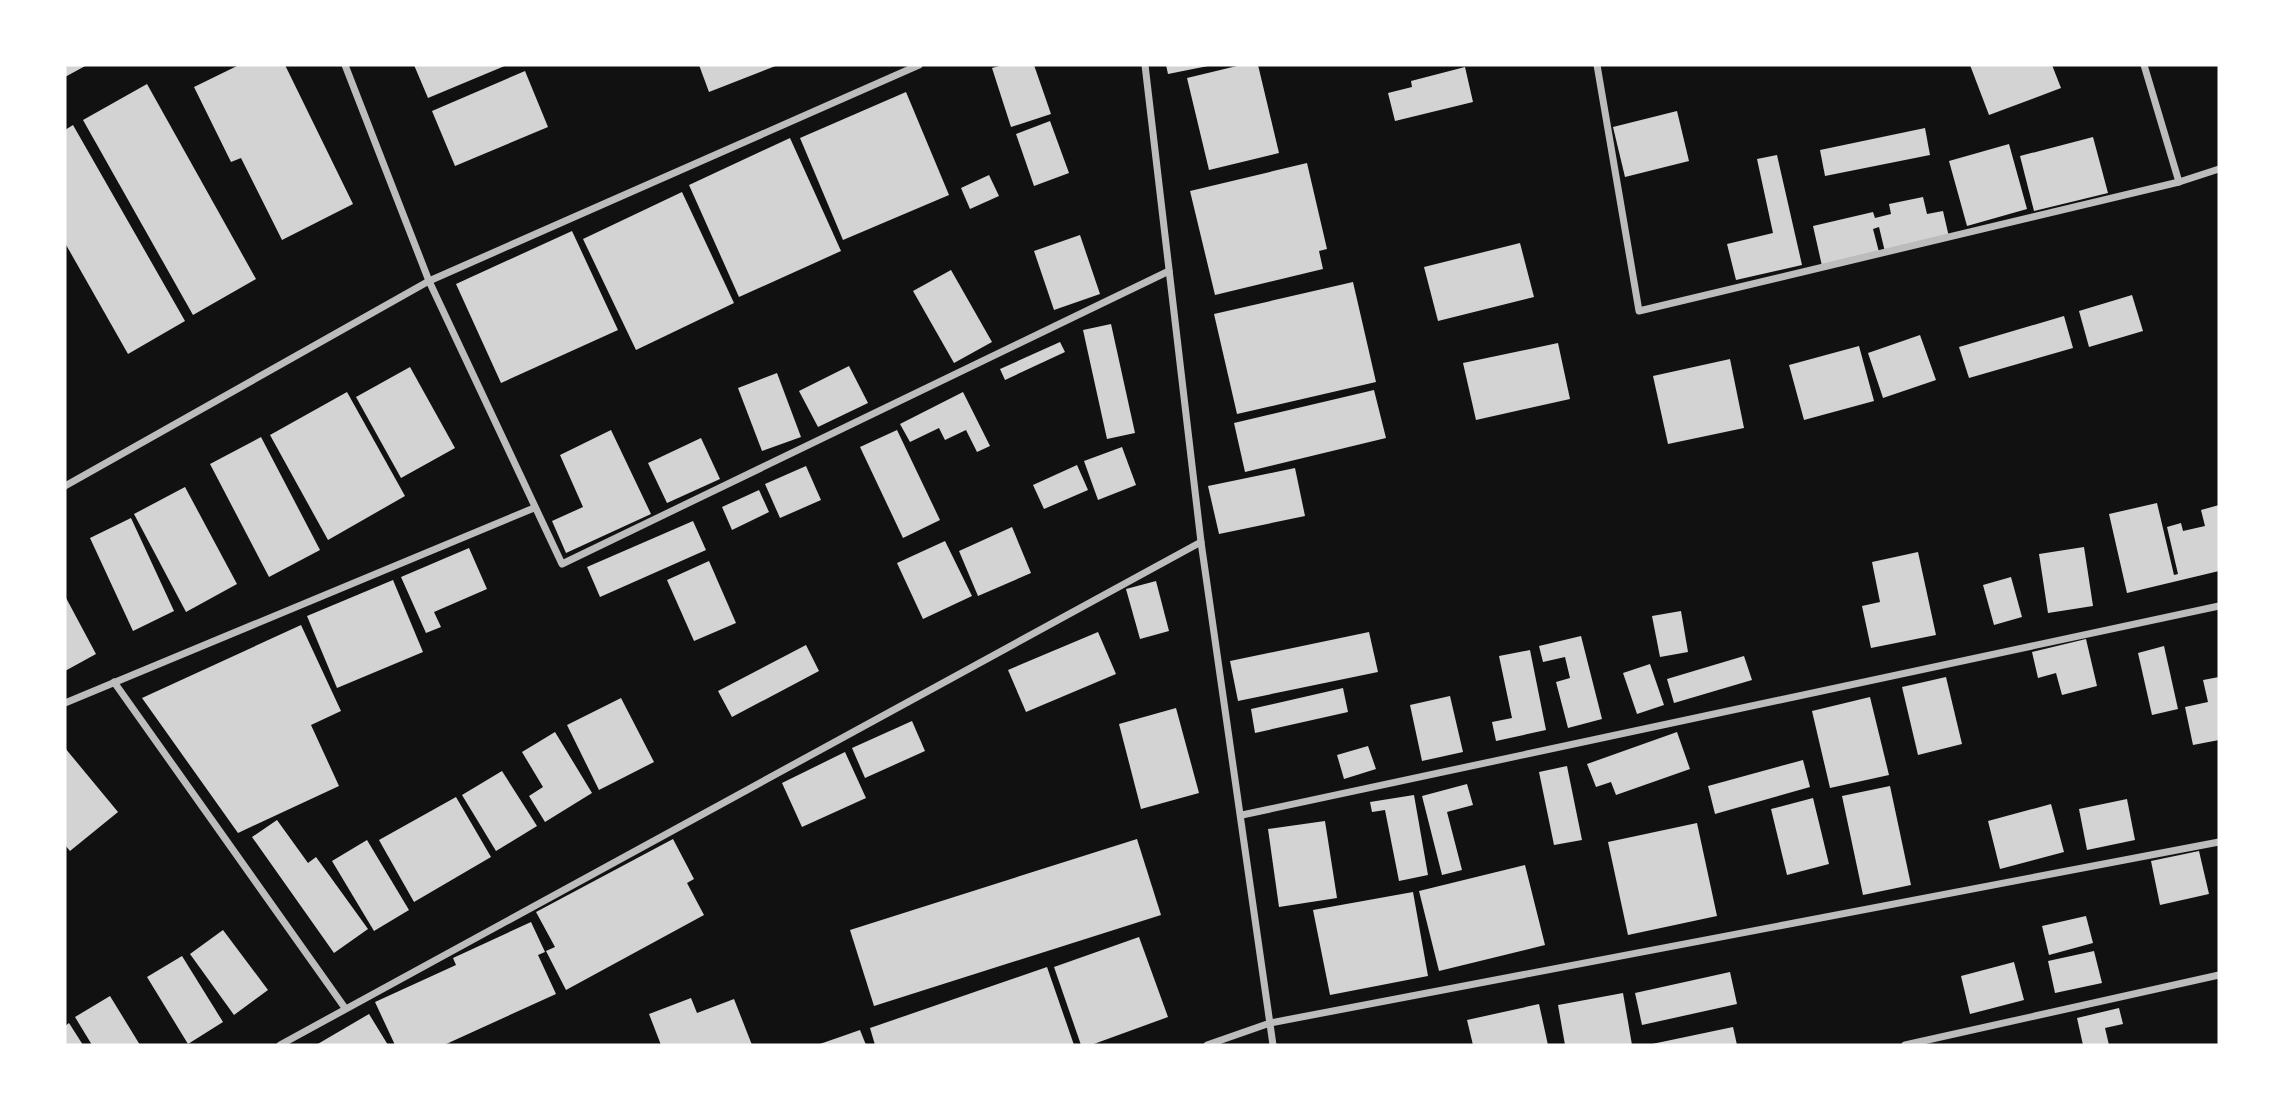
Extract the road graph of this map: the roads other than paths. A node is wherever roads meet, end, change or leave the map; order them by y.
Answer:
1 (345, 65) edge
2 (919, 65) edge
3 (1145, 65) edge
4 (1597, 65) edge
5 (2144, 65) edge
6 (2219, 169) edge
7 (2179, 182) junction
8 (1169, 271) junction
9 (429, 281) junction
10 (65, 486) edge
11 (534, 508) junction
12 (1201, 542) junction
13 (2219, 606) edge
14 (114, 682) junction
15 (65, 703) edge
16 (1242, 816) junction
17 (2219, 842) edge
18 (2219, 975) edge
19 (345, 1008) junction
20 (1270, 1023) junction
21 (279, 1045) edge
22 (1208, 1045) edge
23 (1273, 1045) edge
24 (1905, 1045) edge

1 - 9 street
2 - 9 street
3 - 8 street
4 - 7 street
5 - 7 street
6 - 7 street
8 - 11 street
8 - 12 street
9 - 10 street
9 - 11 street
11 - 14 street
12 - 16 street
12 - 19 street
13 - 16 street
14 - 15 street
14 - 19 street
16 - 20 street
17 - 20 street
18 - 24 street
19 - 21 street
20 - 22 street
20 - 23 street

